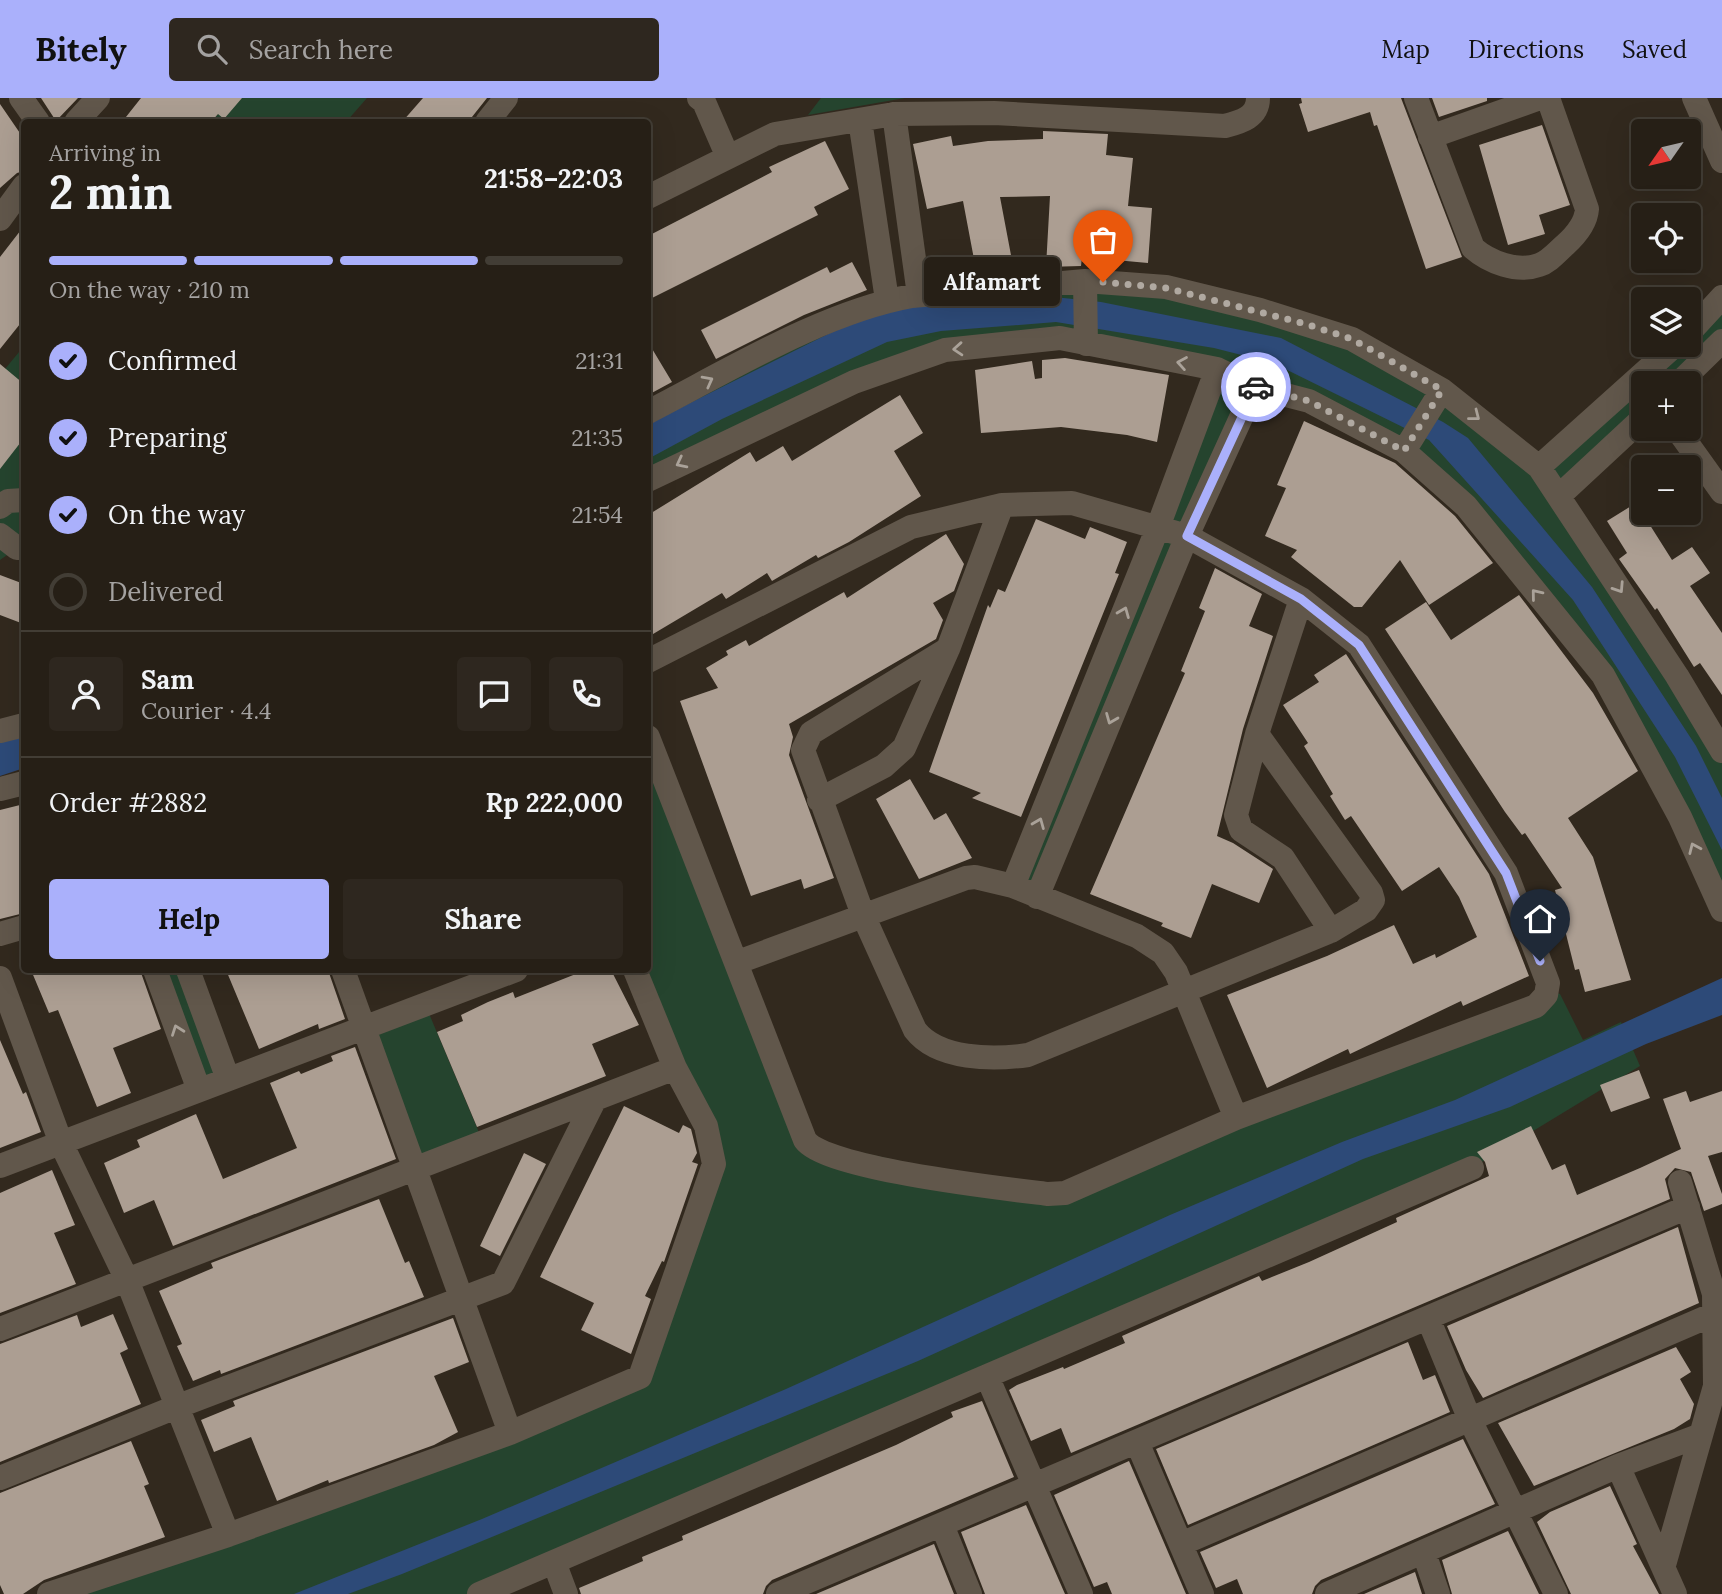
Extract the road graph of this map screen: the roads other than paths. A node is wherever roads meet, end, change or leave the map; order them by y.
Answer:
1 (21, 98) edge
2 (98, 98) edge
3 (506, 98) edge
4 (1258, 98) edge
5 (1416, 98) edge
6 (1540, 98) edge
7 (1548, 98) edge
8 (1694, 98) edge
9 (704, 99) edge
10 (992, 106) edge
11 (1130, 109) edge
12 (894, 114) junction
13 (36, 119) edge
14 (79, 119) edge
15 (489, 119) edge
16 (860, 120) junction
17 (1430, 136) junction
18 (727, 155) junction
19 (1722, 161) edge
20 (21, 190) edge
21 (651, 195) edge
22 (0, 219) edge
23 (1085, 281) junction
24 (919, 295) junction
25 (1722, 298) edge
26 (887, 300) junction
27 (1701, 320) edge
28 (1722, 341) edge
29 (1086, 344) junction
30 (1664, 357) edge
31 (1217, 369) junction
32 (1651, 371) edge
33 (1691, 371) edge
34 (1255, 387) junction
35 (1631, 390) edge
36 (1436, 400) junction
37 (651, 411) edge
38 (1631, 429) edge
39 (1686, 441) edge
40 (1407, 444) junction
41 (1539, 467) junction
42 (651, 479) edge
43 (1722, 492) edge
44 (1559, 496) junction
45 (21, 500) edge
46 (1002, 505) junction
47 (0, 507) edge
48 (1158, 527) junction
49 (0, 535) edge
50 (1187, 536) junction
51 (21, 547) edge
52 (1301, 599) junction
53 (948, 649) junction
54 (651, 659) edge
55 (1099, 674) junction
56 (1125, 686) junction
57 (21, 726) edge
58 (0, 731) edge
59 (1257, 734) junction
60 (651, 744) edge
61 (1722, 751) edge
62 (21, 784) edge
63 (0, 789) edge
64 (820, 800) junction
65 (1013, 886) junction
66 (1037, 897) junction
67 (1722, 910) edge
68 (863, 915) junction
69 (21, 928) edge
70 (1331, 931) junction
71 (0, 934) edge
72 (738, 962) junction
73 (156, 973) edge
74 (189, 973) edge
75 (344, 973) edge
76 (508, 973) edge
77 (636, 973) edge
78 (0, 978) edge
79 (1184, 992) junction
80 (7, 1021) edge
81 (363, 1027) junction
82 (675, 1069) junction
83 (228, 1079) junction
84 (199, 1090) junction
85 (595, 1099) junction
86 (1236, 1118) junction
87 (61, 1143) junction
88 (0, 1166) edge
89 (415, 1168) junction
90 (1472, 1168) dead end
91 (1680, 1182) dead end
92 (1688, 1207) junction
93 (127, 1280) junction
94 (462, 1297) junction
95 (1714, 1314) junction
96 (1428, 1318) junction
97 (0, 1329) edge
98 (987, 1376) junction
99 (176, 1407) junction
100 (1470, 1420) junction
101 (510, 1433) junction
102 (1701, 1435) junction
103 (1137, 1442) junction
104 (1618, 1466) junction
105 (0, 1478) edge
106 (1035, 1486) junction
107 (1517, 1511) junction
108 (942, 1525) junction
109 (228, 1535) junction
110 (1181, 1544) junction
111 (1424, 1553) junction
112 (554, 1562) junction
113 (1664, 1565) junction
114 (48, 1594) edge
115 (479, 1594) edge
116 (566, 1594) edge
117 (778, 1594) edge
118 (971, 1594) edge
119 (1081, 1594) edge
120 (1202, 1594) edge
121 (1327, 1594) edge
122 (1438, 1594) edge
123 (1556, 1594) edge
124 (1675, 1594) edge

1 - 13 street
2 - 14 street
3 - 15 street
4 - 11 street
5 - 17 street
6 - 17 street
7 - 17 street
8 - 19 street
9 - 18 street
10 - 11 street
10 - 12 street
12 - 16 street
12 - 24 street
16 - 18 street
16 - 26 street
18 - 21 street
20 - 22 street
23 - 24 street
23 - 29 street
23 - 36 street
24 - 26 street
25 - 27 street
37 -> 26 street
28 - 33 street
31 -> 29 street
29 -> 42 street
30 - 32 street
31 - 34 street
31 - 48 street
34 - 40 street
34 - 50 street
35 - 41 street
36 - 40 street
36 -> 41 street
38 - 44 street
39 - 43 street
67 -> 40 street
41 - 44 street
44 -> 61 street
45 - 47 street
46 - 48 street
46 - 53 street
46 - 54 street
48 - 50 street
55 -> 48 street
49 - 51 street
50 - 52 street
50 - 56 street
52 - 59 street
52 - 86 street
53 - 64 street
53 - 64 street
55 - 56 street
65 -> 55 street
56 -> 66 street
57 - 58 street
59 - 70 street
59 - 70 street
60 - 72 street
62 - 63 street
64 - 68 street
65 - 66 street
65 - 68 street
66 - 79 street
68 - 72 street
68 - 79 street
69 - 71 street
70 - 79 street
72 - 86 street
84 -> 73 street
74 - 83 street
75 - 81 street
76 - 81 street
77 - 82 street
78 - 80 street
79 - 86 street
80 - 87 street
81 - 83 street
81 - 89 street
82 - 85 street
82 - 101 street
83 - 84 street
84 - 87 street
85 - 89 street
85 - 94 street
87 - 88 street
87 - 93 street
89 - 93 street
89 - 94 street
90 - 98 street
91 - 92 street
92 - 95 street
92 - 96 street
93 - 97 street
93 - 99 street
94 - 99 street
94 - 101 street
95 - 100 street
95 - 102 street
96 - 100 street
96 - 103 street
98 - 106 street
98 - 112 street
99 - 105 street
99 - 109 street
100 - 107 street
100 - 110 street
101 - 109 street
102 - 104 street
102 - 113 street
103 - 106 street
103 - 110 street
104 - 107 street
104 - 113 street
106 - 108 street
106 - 119 street
107 - 111 street
107 - 123 street
108 - 117 street
108 - 118 street
109 - 114 street
110 - 120 street
111 - 121 street
111 - 122 street
112 - 115 street
112 - 116 street
113 - 124 street

